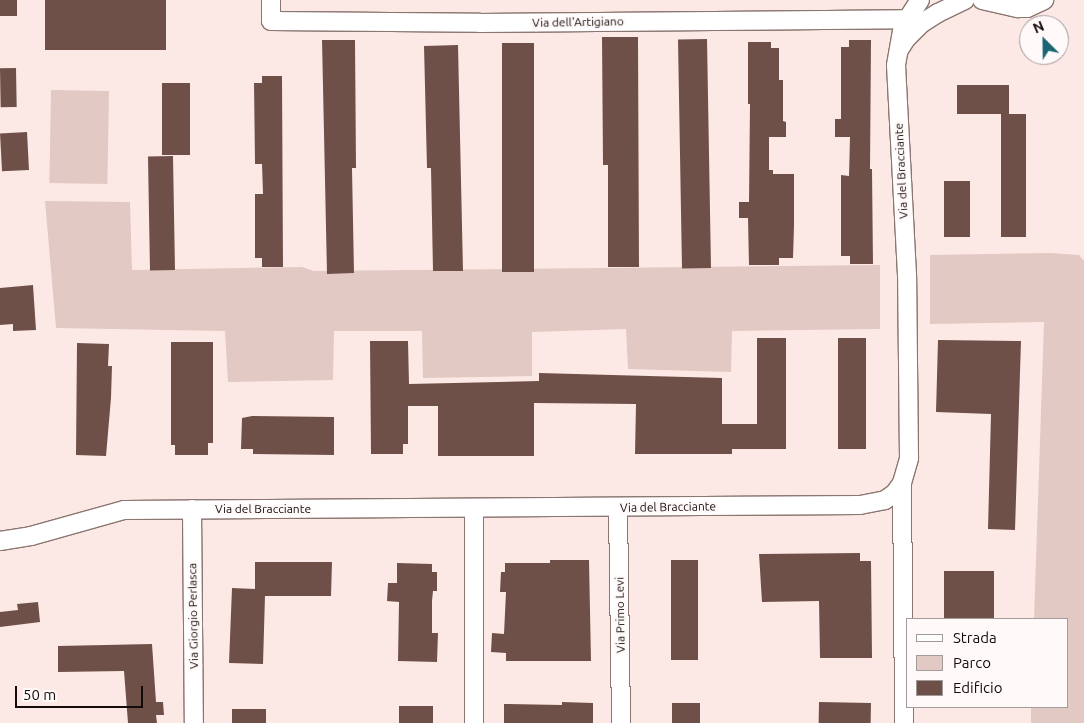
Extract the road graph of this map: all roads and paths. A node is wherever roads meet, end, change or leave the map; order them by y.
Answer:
1 (271, 0) edge
2 (920, 0) edge
3 (964, 0) edge
4 (982, 0) edge
5 (1044, 0) edge
6 (906, 19) junction
7 (897, 55) junction
8 (902, 483) junction
9 (618, 507) junction
10 (474, 508) junction
11 (192, 509) junction
12 (0, 541) edge
13 (194, 723) edge
14 (474, 723) edge
15 (622, 723) edge
16 (904, 723) edge

1 - 6 street, Via dell'Artigiano
2 - 6 street
3 - 7 street
4 - 5 street
6 - 7 street
7 - 8 street, Via del Bracciante
8 - 9 street, Via del Bracciante
8 - 16 street
9 - 10 street, Via del Bracciante
9 - 15 street, Via Primo Levi
10 - 11 street, Via del Bracciante
10 - 14 street
11 - 12 street, Via del Bracciante
11 - 13 street, Via Giorgio Perlasca

